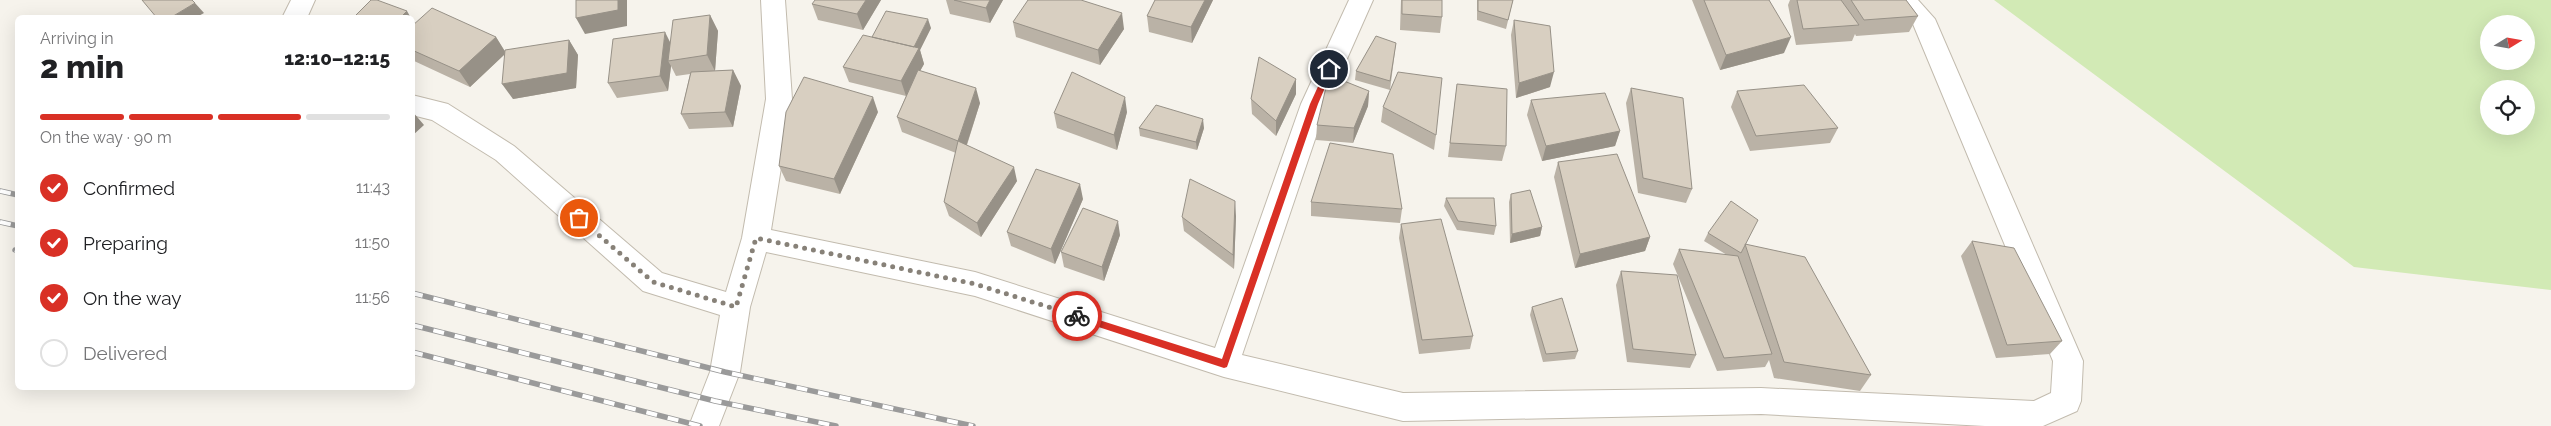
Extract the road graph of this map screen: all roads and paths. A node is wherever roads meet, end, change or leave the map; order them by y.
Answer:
1 (303, 0) edge
2 (773, 0) edge
3 (1360, 0) edge
4 (1902, 0) edge
5 (296, 15) edge
6 (415, 106) edge
7 (756, 238) junction
8 (736, 307) junction
9 (1224, 364) junction
10 (704, 426) edge

1 - 5 street
2 - 7 street
3 - 9 street
4 - 9 street
6 - 8 street
7 - 8 street
7 - 9 street
8 - 10 street

